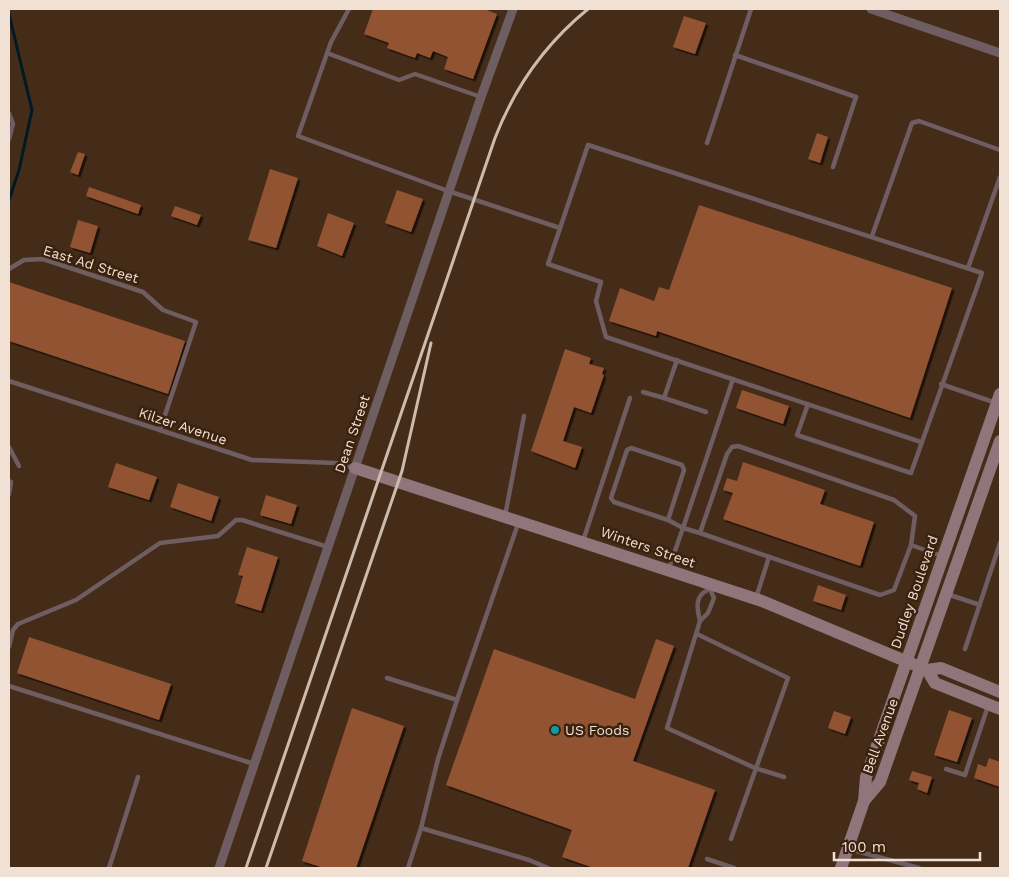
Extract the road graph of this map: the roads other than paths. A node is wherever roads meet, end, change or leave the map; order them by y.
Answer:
1 (349, 9) edge
2 (513, 9) edge
3 (751, 9) edge
4 (871, 9) edge
5 (327, 53) junction
6 (1000, 53) edge
7 (736, 55) junction
8 (480, 96) junction
9 (9, 112) edge
10 (9, 139) edge
11 (707, 142) dead end
12 (1000, 150) edge
13 (833, 167) dead end
14 (1000, 178) edge
15 (448, 191) junction
16 (560, 228) junction
17 (872, 236) junction
18 (968, 268) junction
19 (9, 269) edge
20 (677, 360) junction
21 (733, 379) junction
22 (9, 381) edge
23 (941, 384) junction
24 (643, 392) dead end
25 (630, 398) dead end
26 (664, 398) junction
27 (999, 399) edge
28 (808, 404) junction
29 (706, 412) dead end
30 (524, 416) dead end
31 (160, 430) junction
32 (921, 442) junction
33 (1000, 442) edge
34 (9, 447) edge
35 (18, 466) dead end
36 (355, 468) junction
37 (9, 481) edge
38 (9, 494) edge
39 (505, 516) junction
40 (519, 520) junction
41 (668, 520) junction
42 (683, 528) junction
43 (700, 533) junction
44 (582, 541) junction
45 (1000, 543) edge
46 (911, 545) junction
47 (328, 547) junction
48 (942, 556) junction
49 (769, 557) junction
50 (669, 570) junction
51 (710, 587) junction
52 (946, 594) junction
53 (756, 599) junction
54 (980, 605) junction
55 (700, 621) junction
56 (697, 634) junction
57 (9, 647) edge
58 (965, 649) dead end
59 (905, 660) junction
60 (924, 668) junction
61 (386, 678) dead end
62 (9, 686) edge
63 (1000, 692) edge
64 (457, 700) junction
65 (994, 707) edge
66 (254, 764) junction
67 (755, 768) junction
68 (946, 769) dead end
69 (138, 777) dead end
70 (784, 777) dead end
71 (864, 801) junction
72 (421, 828) junction
73 (731, 839) dead end
74 (848, 849) junction
75 (707, 859) dead end
76 (109, 868) edge
77 (219, 868) edge
78 (408, 868) edge
79 (548, 868) edge
80 (734, 868) edge
81 (841, 868) edge
82 (919, 868) edge

1 - 5 lane
2 - 8 street, Dean Street
3 - 7 lane
4 - 6 street
5 - 8 lane
5 - 15 lane
7 - 11 lane
7 - 13 lane
8 - 15 street, Dean Street
9 - 10 lane
12 - 17 lane
14 - 18 lane
15 - 16 lane
15 - 36 street, Dean Street
16 - 17 lane
16 - 20 lane
17 - 18 lane
18 - 23 lane
19 - 31 lane, East Ad Street
20 - 21 lane
20 - 26 lane
21 - 28 lane
21 - 42 lane
22 - 31 lane, Kilzer Avenue
23 - 27 lane
23 - 32 lane
24 - 26 lane
25 - 44 lane
26 - 29 lane
27 - 48 main road, Dudley Boulevard
28 - 32 lane
28 - 32 lane
30 - 39 lane
31 - 36 lane, Kilzer Avenue
33 - 52 main road
34 - 35 lane
36 - 39 main road, Winters Street
36 - 47 street, Dean Street
37 - 38 lane
39 - 40 main road, Winters Street
40 - 44 main road, Winters Street
40 - 64 lane
41 - 41 lane
41 - 42 lane
42 - 43 lane
42 - 50 lane
43 - 46 lane
43 - 49 lane
44 - 50 main road, Winters Street
45 - 54 lane
46 - 48 lane
46 - 49 lane
47 - 57 lane
47 - 66 street, Dean Street
48 - 59 main road, Dudley Boulevard
49 - 53 lane
50 - 51 main road, Winters Street
51 - 53 main road, Winters Street
51 - 55 lane
51 - 55 lane
52 - 54 lane
52 - 60 main road
53 - 59 main road, Winters Street
54 - 58 lane
55 - 56 lane
56 - 67 lane
56 - 67 lane
59 - 60 main road, Winters Street
59 - 71 main road, Dudley Boulevard
60 - 63 main road, Winters Street
60 - 65 main road, Winters Street
60 - 71 main road, Bell Avenue
61 - 64 lane
62 - 66 lane
64 - 72 lane
65 - 68 lane
66 - 77 street, Dean Street
67 - 70 lane
67 - 73 lane
69 - 76 lane
71 - 74 main road, Bell Avenue
72 - 78 lane
72 - 79 lane
74 - 81 main road, Bell Avenue
74 - 82 lane
75 - 80 lane

